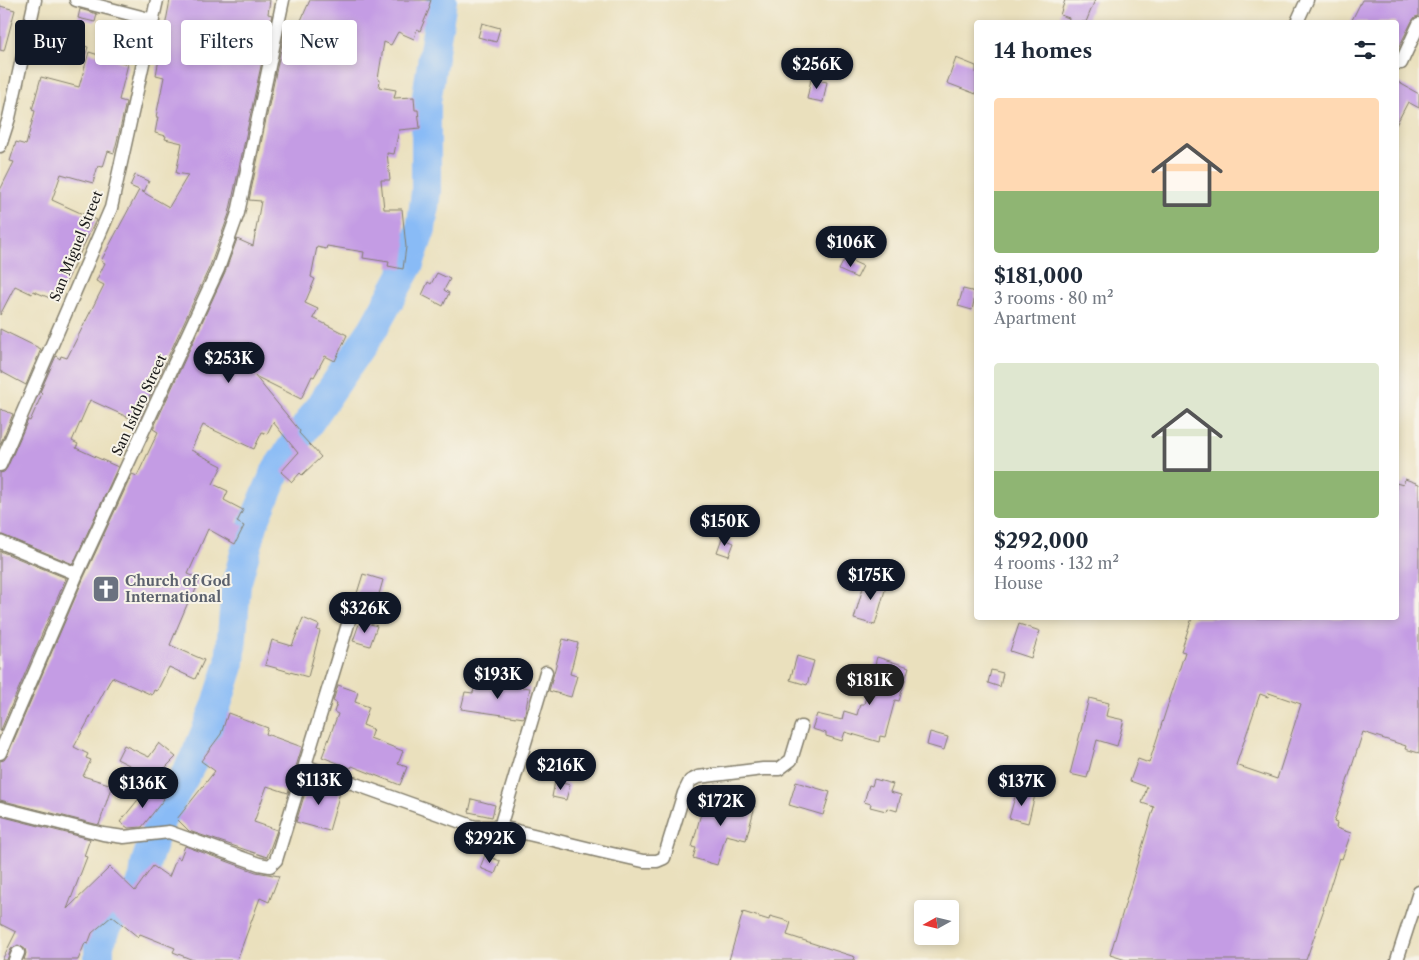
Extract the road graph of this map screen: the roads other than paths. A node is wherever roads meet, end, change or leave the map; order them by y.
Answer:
1 (35, 0) edge
2 (76, 0) edge
3 (157, 0) edge
4 (283, 0) edge
5 (1308, 0) edge
6 (153, 20) joint
7 (1298, 20) edge
8 (1419, 24) edge
9 (1401, 63) dead end
10 (143, 65) edge
11 (5, 116) edge
12 (0, 146) edge
13 (0, 464) edge
14 (0, 542) edge
15 (77, 574) junction
16 (352, 611) dead end
17 (546, 672) dead end
18 (801, 727) dead end
19 (0, 753) edge
20 (305, 766) junction
21 (0, 808) edge
22 (500, 826) junction
23 (1419, 892) edge
24 (1397, 960) edge

1 - 11 street
2 - 6 street
3 - 6 street, San Miguel Street
4 - 15 street, San Isidro Street
5 - 7 street
8 - 9 street
10 - 13 street, San Miguel Street
11 - 12 street
14 - 15 street
15 - 19 street, San Isidro Street
16 - 20 street
17 - 22 street
18 - 22 street
20 - 21 street
20 - 22 street
23 - 24 street

